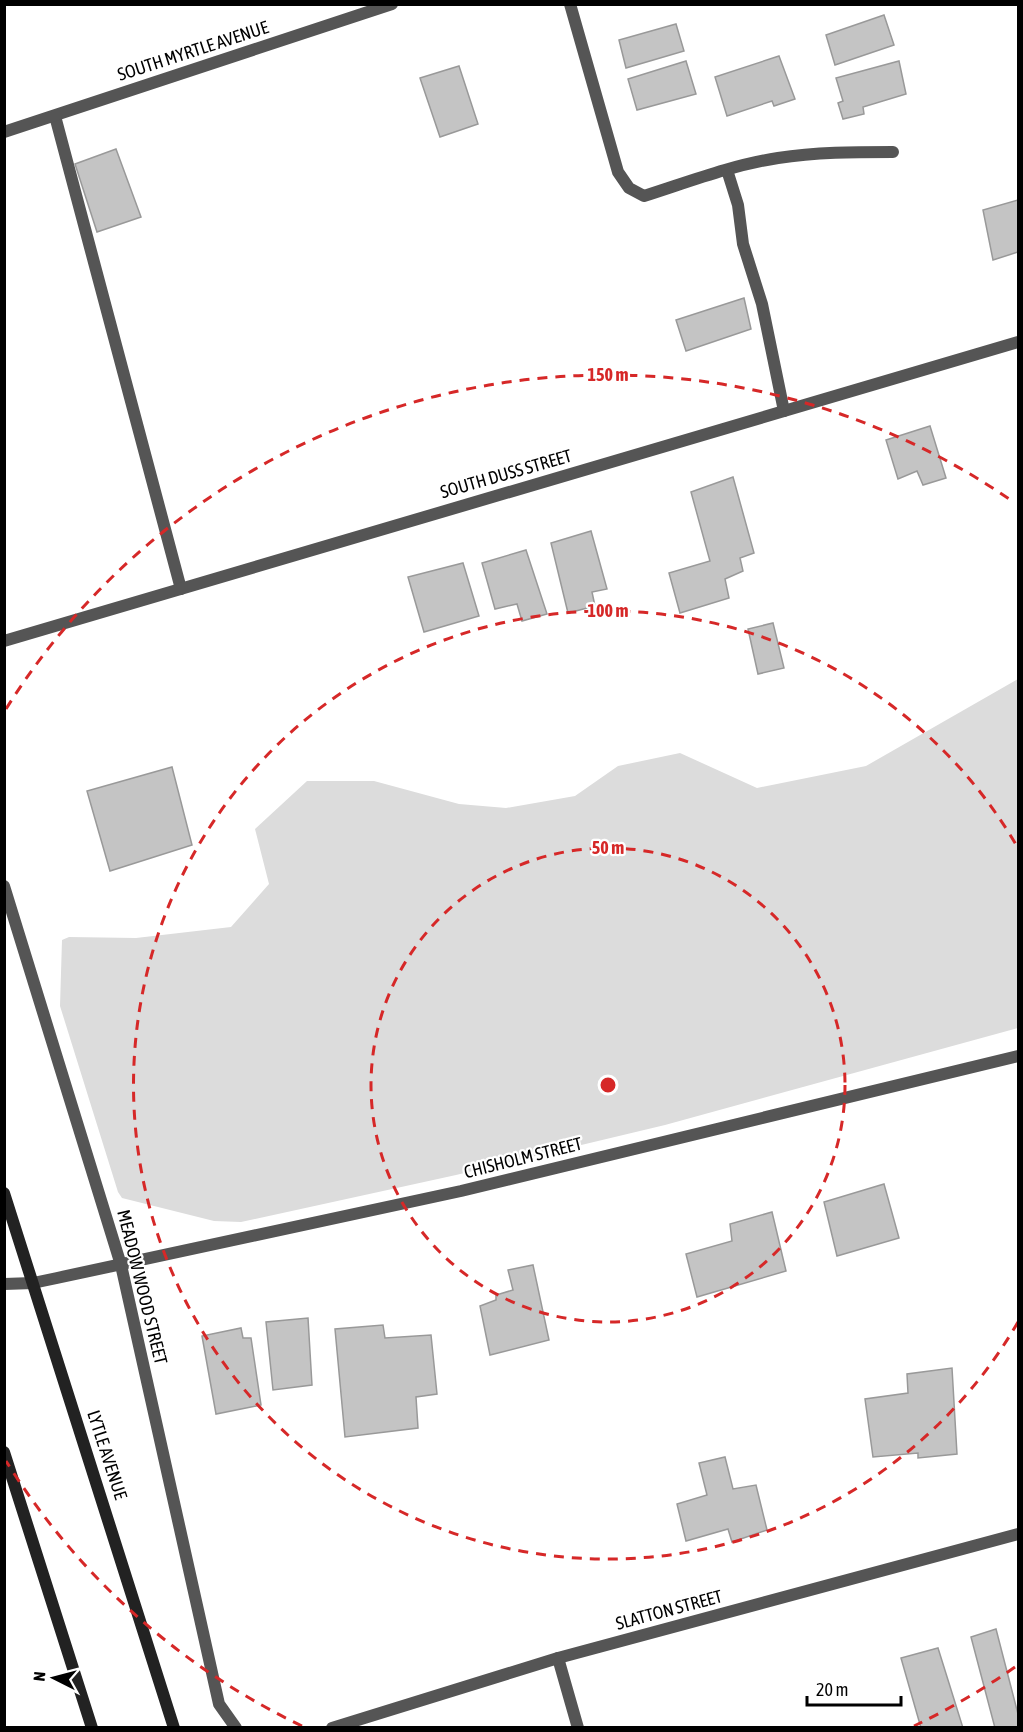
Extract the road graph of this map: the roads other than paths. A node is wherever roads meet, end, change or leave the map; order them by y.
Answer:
1 (392, 4) edge
2 (570, 4) edge
3 (55, 116) junction
4 (4, 132) edge
5 (893, 152) dead end
6 (728, 170) junction
7 (1018, 342) edge
8 (784, 411) junction
9 (181, 589) junction
10 (4, 641) edge
11 (4, 886) edge
12 (1018, 1056) edge
13 (4, 1193) edge
14 (121, 1264) junction
15 (33, 1283) junction
16 (4, 1284) edge
17 (4, 1452) edge
18 (1018, 1534) edge
19 (558, 1658) junction
20 (92, 1728) edge
21 (174, 1728) edge
22 (237, 1728) edge
23 (332, 1728) edge
24 (578, 1728) edge

1 - 3 street, SOUTH MYRTLE AVENUE
2 - 6 street
3 - 4 street, SOUTH MYRTLE AVENUE
3 - 9 street
5 - 6 street
6 - 8 street
7 - 8 street, SOUTH DUSS STREET
8 - 9 street, SOUTH DUSS STREET
9 - 10 street, SOUTH DUSS STREET
11 - 14 street, MEADOW WOOD STREET
12 - 14 street, CHISHOLM STREET
13 - 15 main road, LYTLE AVENUE
14 - 15 street, CHISHOLM STREET
14 - 22 street, MEADOW WOOD STREET
15 - 16 street, CHISHOLM STREET
15 - 21 main road, LYTLE AVENUE
17 - 20 main road
18 - 19 street, SLATTON STREET
19 - 23 street, SLATTON STREET
19 - 24 street

